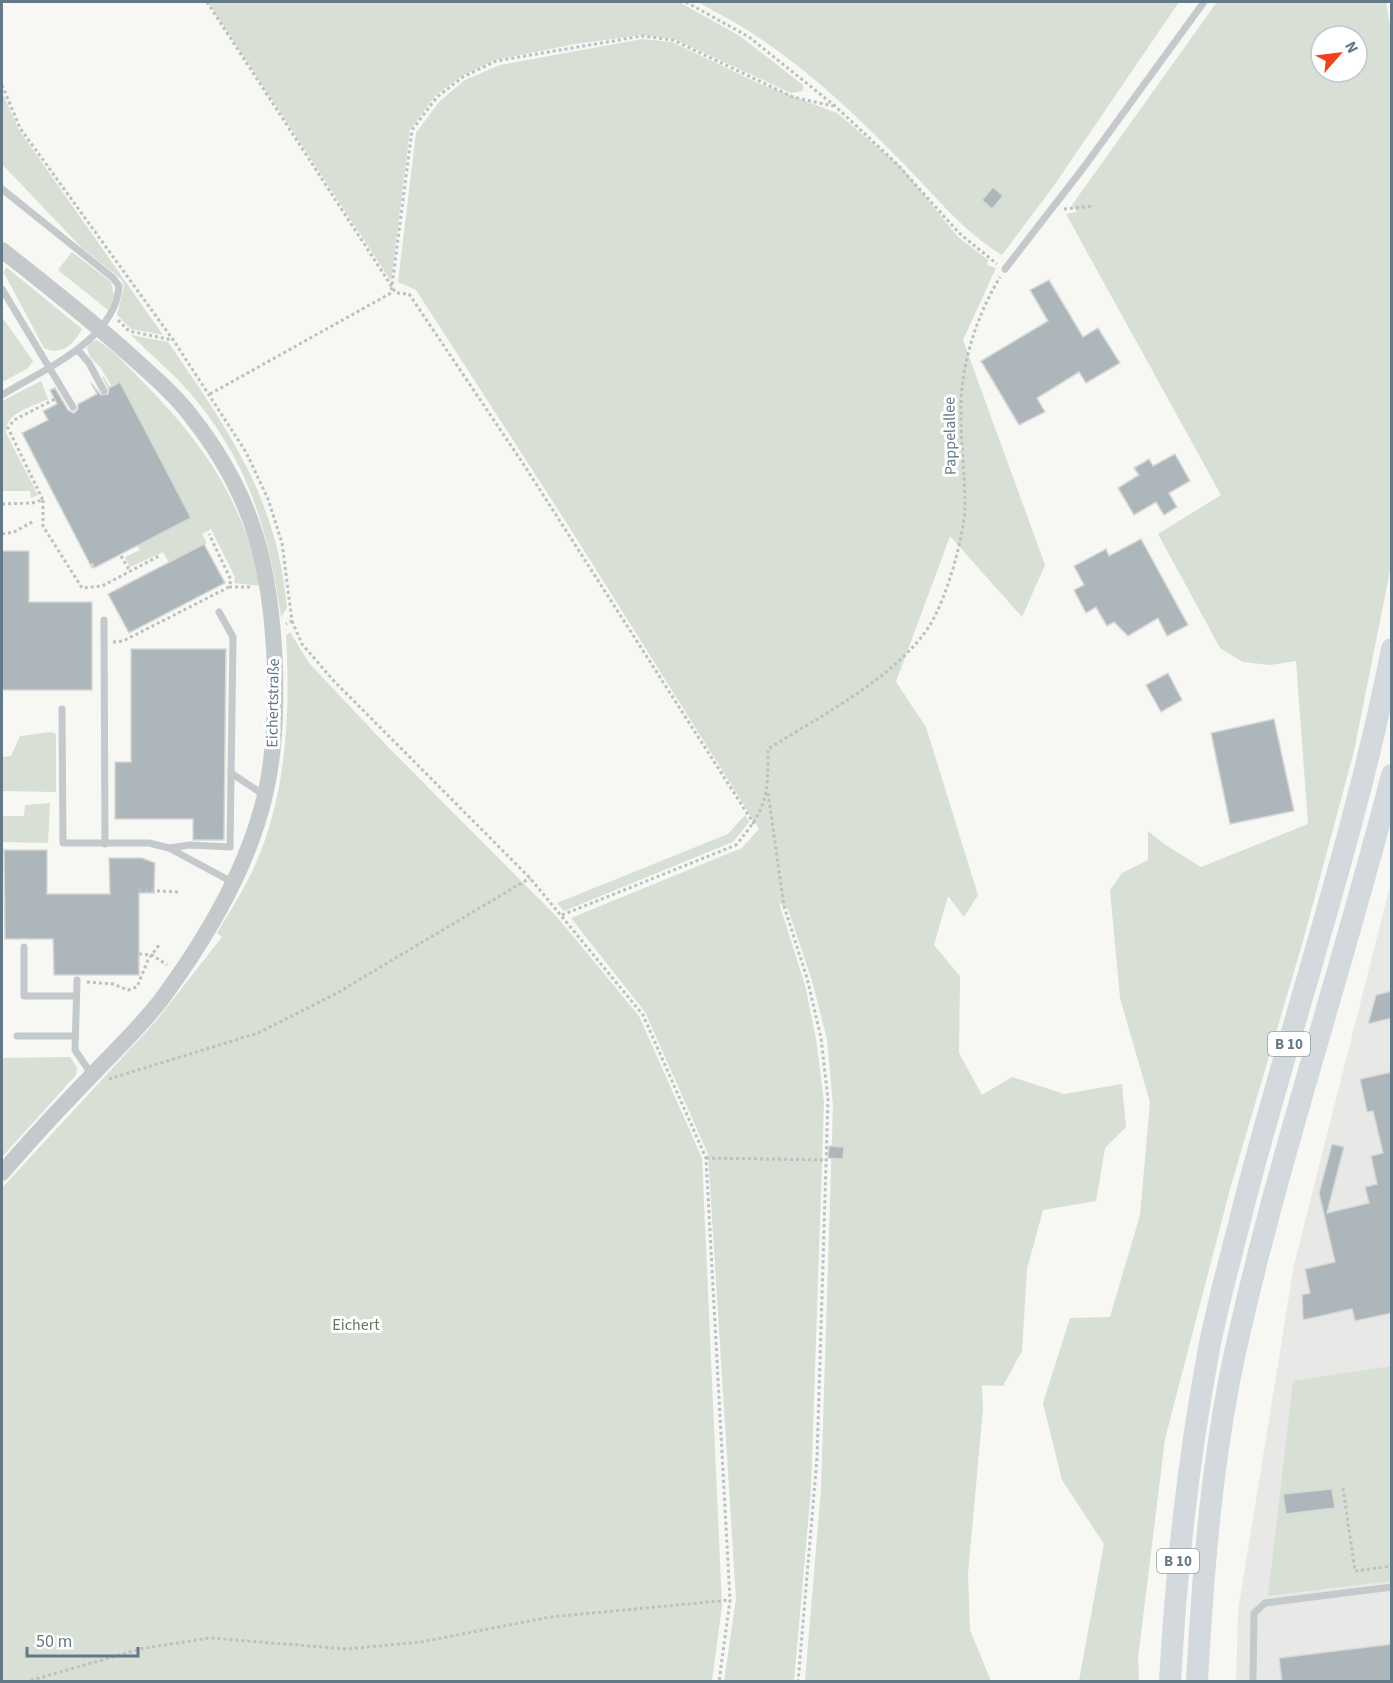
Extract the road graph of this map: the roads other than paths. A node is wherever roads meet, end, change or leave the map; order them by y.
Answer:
1 (1204, 2) edge
2 (2, 189) edge
3 (2, 250) edge
4 (1005, 269) road end
5 (2, 290) edge
6 (100, 328) junction
7 (78, 350) junction
8 (50, 366) junction
9 (104, 391) dead end
10 (2, 395) edge
11 (73, 407) dead end
12 (219, 612) dead end
13 (104, 620) dead end
14 (1392, 650) edge
15 (62, 709) dead end
16 (231, 773) junction
17 (1392, 776) edge
18 (265, 796) junction
19 (105, 844) junction
20 (169, 848) junction
21 (234, 882) junction
22 (24, 947) dead end
23 (76, 981) road end
24 (75, 996) junction
25 (17, 1036) dead end
26 (75, 1036) junction
27 (92, 1075) junction
28 (2, 1173) edge
29 (1392, 1587) edge
30 (1170, 1682) edge
31 (1197, 1682) edge
32 (1253, 1682) edge

1 - 4 lane
2 - 6 lane
3 - 6 street, Eichertstraße
5 - 8 lane
6 - 7 lane
6 - 18 street, Eichertstraße
7 - 8 lane
7 - 9 lane
8 - 10 lane
8 - 11 lane
12 - 16 lane
13 - 19 lane
14 - 30 highway, B 10
15 - 19 lane
16 - 18 lane
16 - 20 lane
17 - 31 highway, B 10
18 - 21 street, Eichertstraße
19 - 20 lane
20 - 21 lane
21 - 27 street, Eichertstraße
22 - 24 lane
23 - 24 lane
24 - 26 lane
25 - 26 lane
26 - 27 lane
27 - 28 street, Eichertstraße
29 - 32 lane

